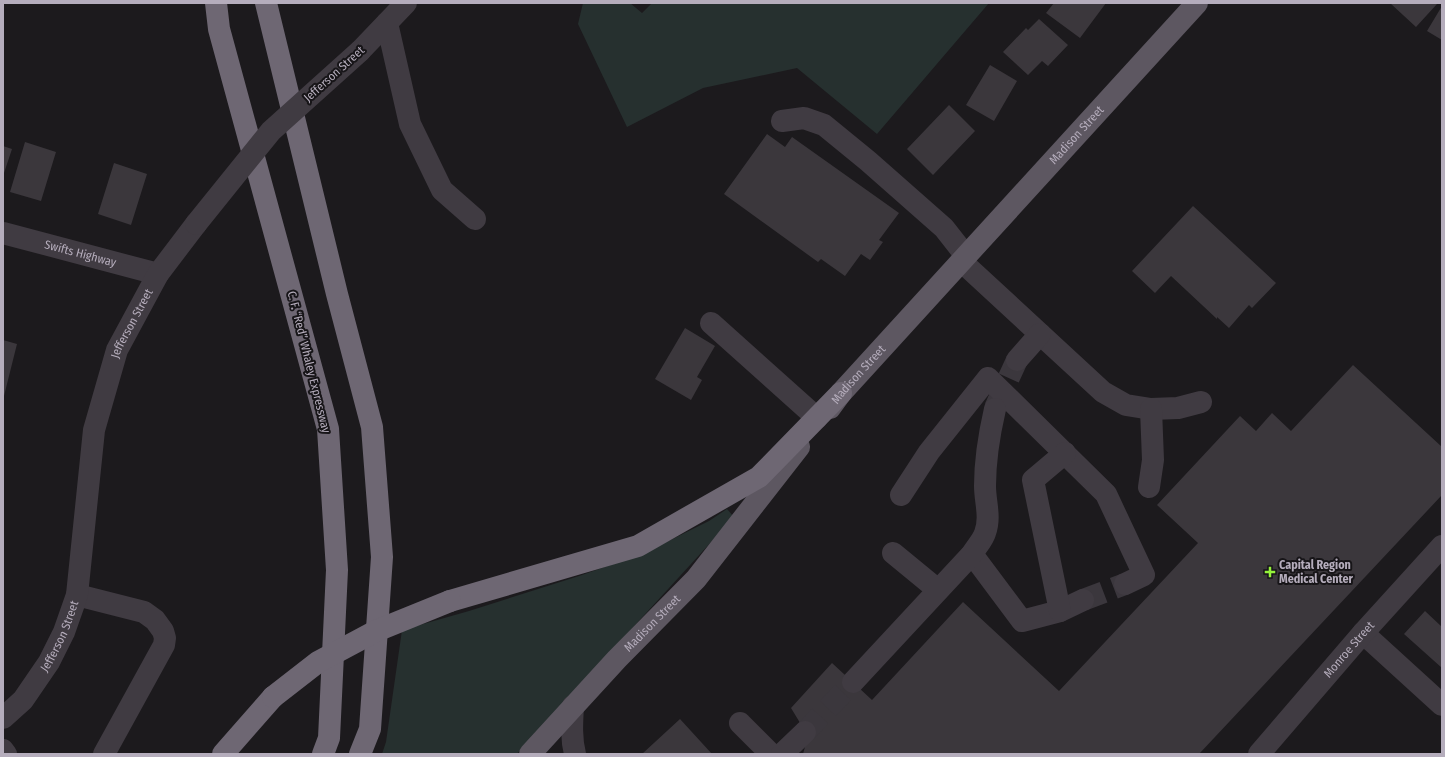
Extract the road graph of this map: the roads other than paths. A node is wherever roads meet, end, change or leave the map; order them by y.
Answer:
1 (216, 3) edge
2 (266, 3) edge
3 (406, 3) edge
4 (1198, 3) edge
5 (387, 23) junction
6 (782, 121) dead end
7 (475, 220) dead end
8 (3, 233) edge
9 (963, 259) junction
10 (158, 274) junction
11 (711, 324) dead end
12 (1040, 334) junction
13 (1018, 360) tunnel mouth
14 (841, 393) junction
15 (1201, 402) dead end
16 (995, 409) tunnel mouth
17 (1151, 410) junction
18 (817, 418) junction
19 (1065, 453) junction
20 (1149, 487) dead end
21 (901, 495) dead end
22 (1442, 546) edge
23 (893, 553) dead end
24 (972, 554) junction
25 (1125, 584) tunnel mouth
26 (938, 590) junction
27 (77, 595) junction
28 (1083, 600) tunnel mouth
29 (1060, 611) junction
30 (1363, 633) junction
31 (852, 682) tunnel mouth
32 (1442, 705) edge
33 (574, 706) junction
34 (3, 718) edge
35 (740, 723) dead end
36 (805, 732) tunnel mouth
37 (3, 750) edge
38 (6, 754) edge
39 (104, 754) edge
40 (223, 754) edge
41 (323, 754) edge
42 (360, 754) edge
43 (530, 754) edge
44 (576, 754) edge
45 (771, 754) edge
46 (782, 754) edge
47 (1259, 754) edge

1 - 41 highway, C. F. “Red” Whaley Expressway
2 - 42 highway
3 - 5 street, Jefferson Street
4 - 9 main road, Madison Street
5 - 7 street
5 - 10 street, Jefferson Street, bridge
6 - 9 street
8 - 10 street, Swifts Highway
9 - 12 street
9 - 14 main road, Madison Street
10 - 27 street, Jefferson Street
11 - 18 street
12 - 13 street
12 - 17 street
14 - 18 highway
14 - 33 main road, Madison Street
15 - 17 street
16 - 24 street
17 - 20 street
18 - 40 highway, bridge
19 - 21 street
19 - 25 street
19 - 29 street
22 - 30 street, Monroe Street
23 - 26 street
24 - 26 street
24 - 29 street
26 - 31 street
27 - 34 street, Jefferson Street
27 - 39 street
28 - 29 street
30 - 32 street
30 - 47 street, Monroe Street
33 - 43 main road, Madison Street
33 - 44 street
35 - 45 street
36 - 46 street
37 - 38 street

